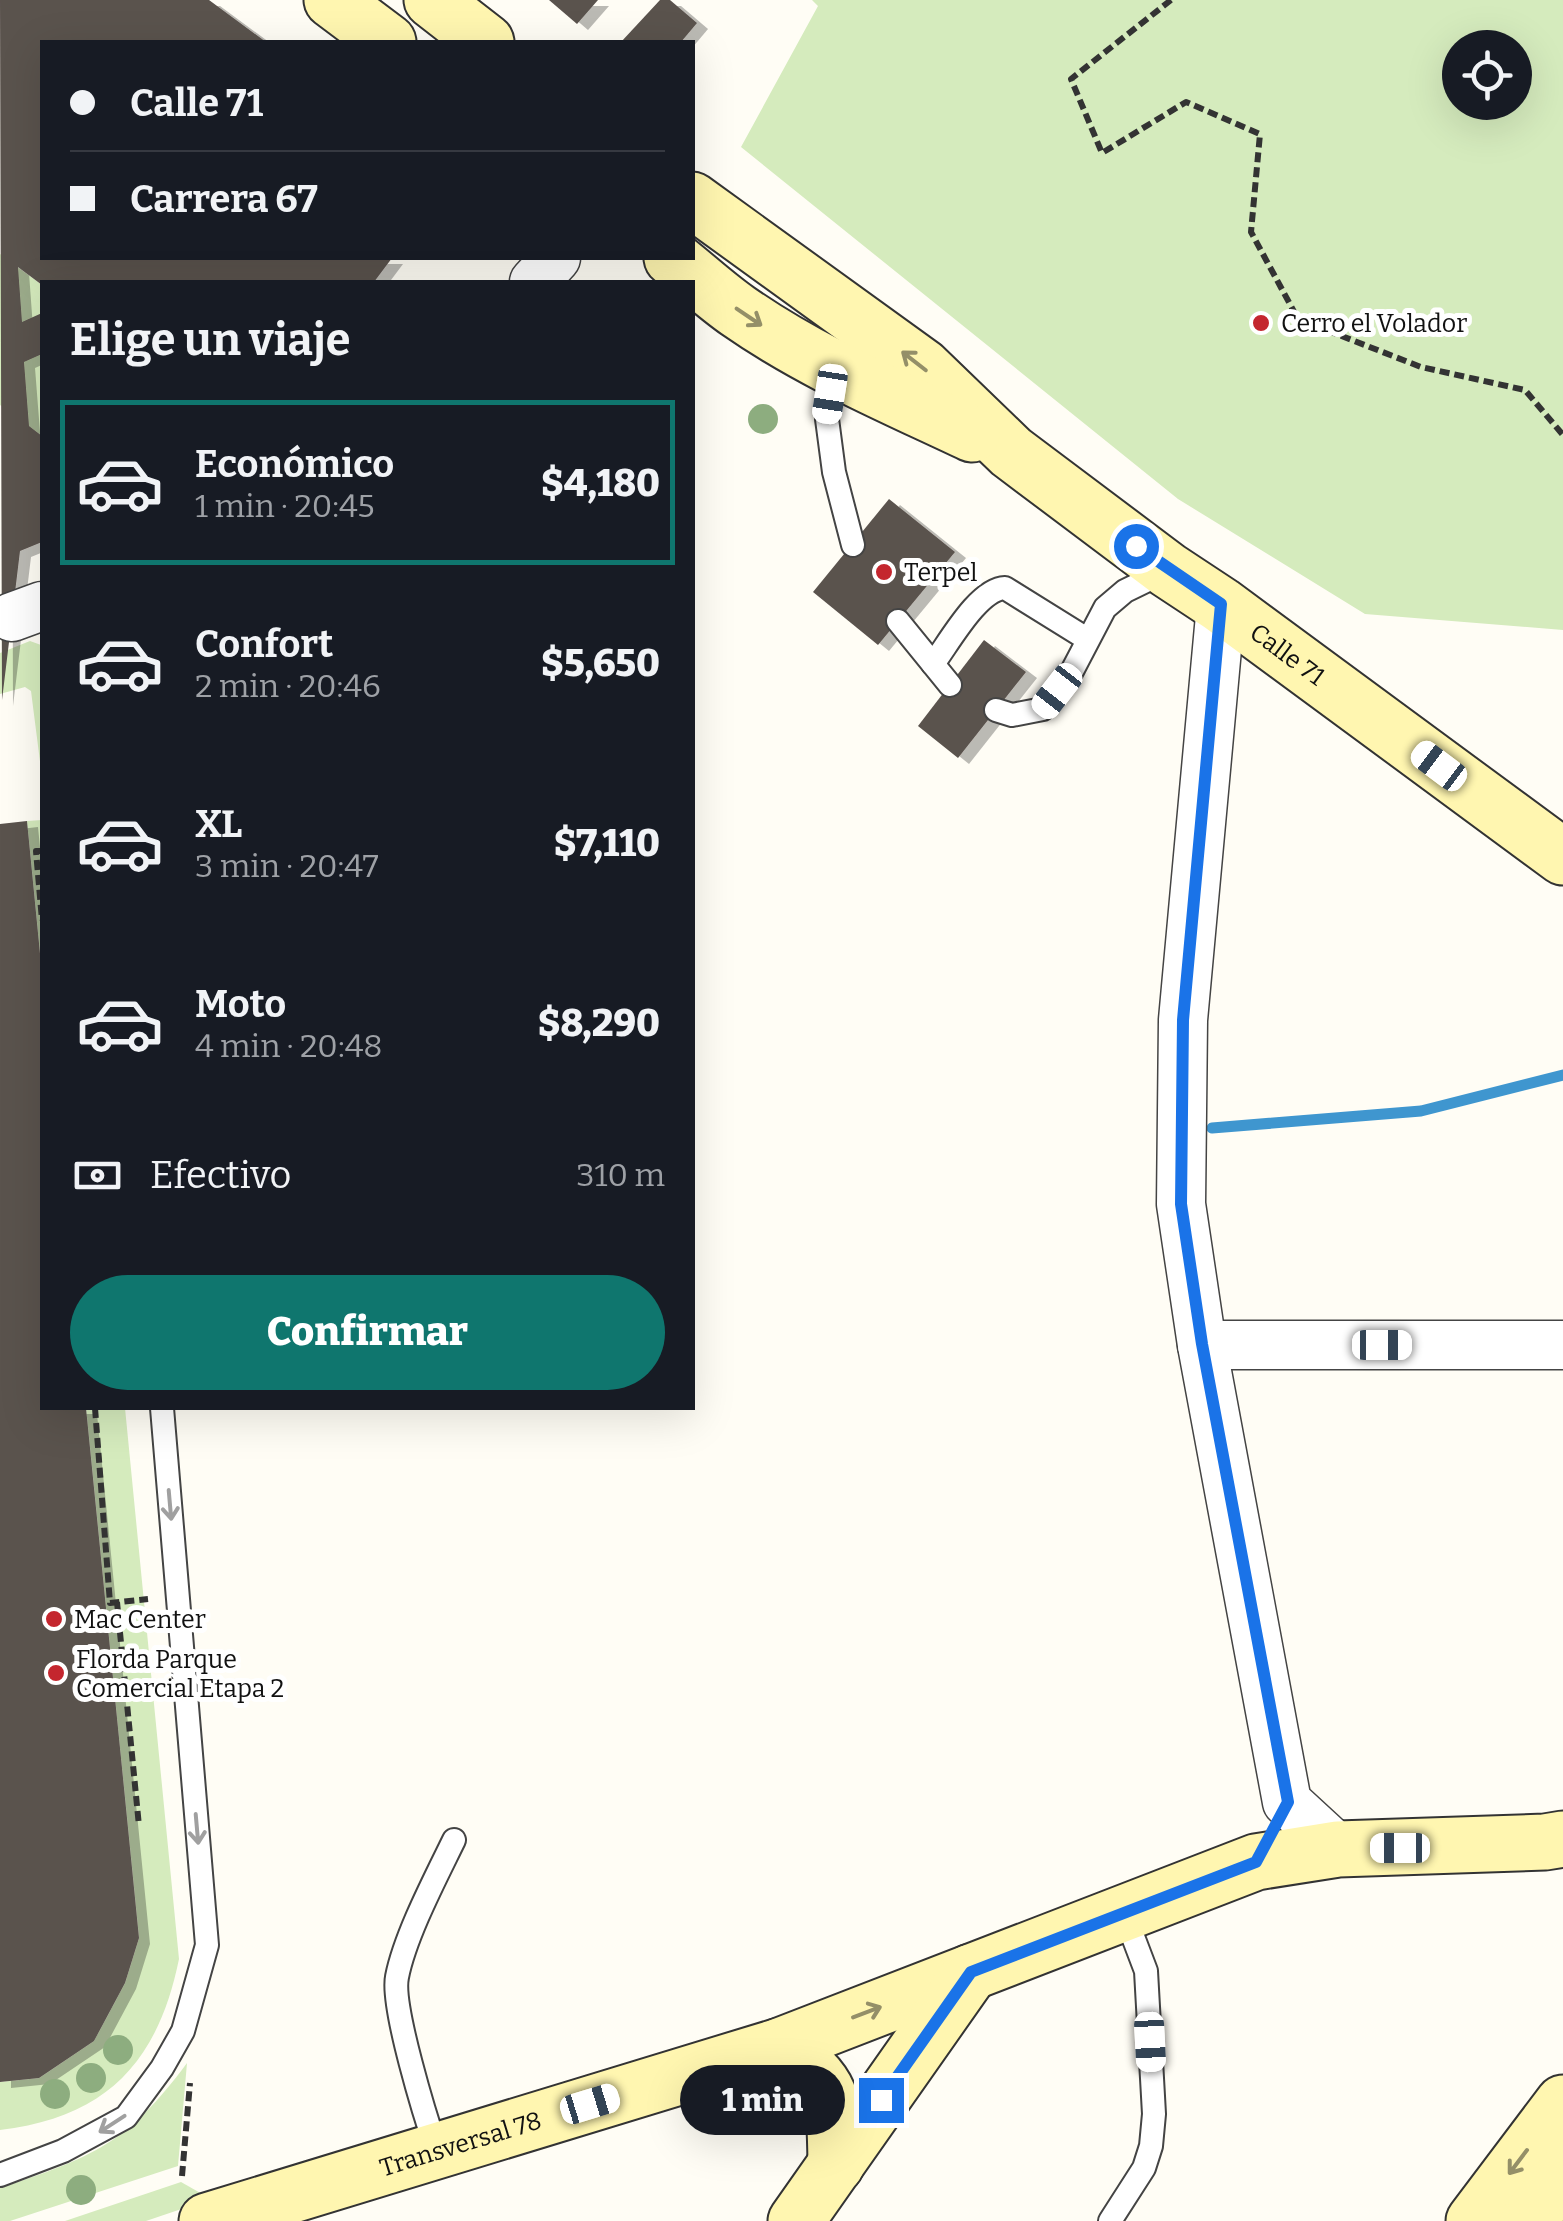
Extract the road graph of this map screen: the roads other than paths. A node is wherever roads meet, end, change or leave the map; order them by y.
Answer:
1 (332, 0) edge
2 (432, 0) edge
3 (385, 40) edge
4 (483, 40) edge
5 (695, 202) edge
6 (554, 260) edge
7 (674, 260) edge
8 (536, 280) edge
9 (834, 369) junction
10 (1011, 452) junction
11 (853, 545) dead end
12 (1168, 570) junction
13 (1221, 604) junction
14 (898, 620) dead end
15 (1089, 636) junction
16 (933, 664) junction
17 (950, 685) dead end
18 (996, 710) dead end
19 (1563, 858) edge
20 (1202, 1344) junction
21 (1563, 1345) edge
22 (162, 1410) edge
23 (1288, 1802) junction
24 (454, 1840) dead end
25 (1557, 1842) edge
26 (1338, 1849) junction
27 (1256, 1862) junction
28 (1124, 1913) junction
29 (971, 1972) junction
30 (780, 2046) junction
31 (1563, 2103) edge
32 (437, 2151) junction
33 (836, 2165) junction
34 (0, 2174) edge
35 (1563, 2174) edge
36 (296, 2208) edge
37 (207, 2221) edge
38 (796, 2221) edge
39 (1110, 2221) edge
40 (1474, 2221) edge
41 (1528, 2221) edge

1 - 3 main road
2 - 4 main road
10 -> 5 main road, Calle 71
6 - 8 street
7 -> 9 main road, Calle 71
9 - 10 main road, Calle 71
9 - 11 lane
10 - 12 main road, Calle 71
12 - 13 main road, Calle 71
12 - 15 lane
13 - 19 main road, Calle 71
13 - 20 street
14 - 16 lane
15 - 16 lane
15 - 18 lane
16 - 17 lane
20 - 21 street
20 - 23 street
22 -> 34 lane
23 - 26 street
23 - 27 street
24 - 32 lane
25 - 26 main road, Transversal 78
26 - 27 main road, Transversal 78
27 - 28 main road, Transversal 78
28 - 29 main road, Transversal 78
28 - 39 lane
30 -> 29 main road, Transversal 78
29 - 33 main road
30 - 32 main road, Transversal 78
30 - 33 main road
31 -> 40 main road
32 - 36 main road, Transversal 78
33 - 38 main road
35 - 41 main road
36 - 37 main road, Transversal 78

